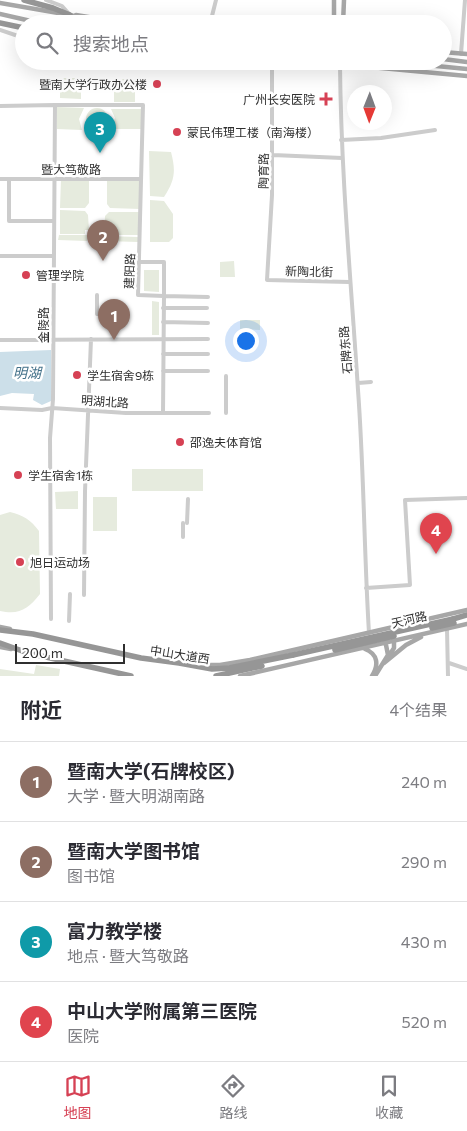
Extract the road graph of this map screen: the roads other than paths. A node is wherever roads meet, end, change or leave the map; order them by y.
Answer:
1 (24, 0) edge
2 (46, 0) edge
3 (216, 0) edge
4 (334, 0) edge
5 (344, 0) edge
6 (465, 0) edge
7 (0, 3) edge
8 (0, 14) edge
9 (70, 15) junction
10 (212, 15) edge
11 (334, 15) edge
12 (343, 15) edge
13 (15, 17) edge
14 (0, 23) edge
15 (15, 26) edge
16 (0, 30) edge
17 (15, 35) edge
18 (452, 53) edge
19 (461, 54) junction
20 (467, 54) edge
21 (452, 61) edge
22 (467, 62) edge
23 (452, 68) edge
24 (467, 69) edge
25 (272, 70) edge
26 (340, 70) edge
27 (400, 70) edge
28 (467, 76) edge
29 (55, 104) junction
30 (0, 106) edge
31 (435, 130) dead end
32 (341, 140) junction
33 (273, 155) junction
34 (342, 158) junction
35 (0, 179) edge
36 (9, 179) junction
37 (54, 179) junction
38 (141, 179) junction
39 (54, 221) junction
40 (0, 256) edge
41 (53, 256) junction
42 (139, 262) junction
43 (267, 280) joint
44 (350, 282) junction
45 (97, 295) dead end
46 (164, 296) junction
47 (208, 297) dead end
48 (163, 308) junction
49 (207, 308) dead end
50 (163, 322) junction
51 (208, 323) dead end
52 (114, 338) junction
53 (53, 339) junction
54 (91, 339) junction
55 (164, 339) junction
56 (208, 339) dead end
57 (0, 340) edge
58 (163, 354) junction
59 (208, 354) dead end
60 (163, 371) junction
61 (208, 371) dead end
62 (226, 376) dead end
63 (371, 382) dead end
64 (358, 383) junction
65 (0, 408) edge
66 (52, 408) junction
67 (88, 409) junction
68 (163, 413) junction
69 (209, 413) dead end
70 (226, 413) dead end
71 (188, 498) dead end
72 (467, 498) edge
73 (183, 537) dead end
74 (366, 588) junction
75 (70, 594) dead end
76 (84, 595) dead end
77 (467, 610) edge
78 (467, 616) edge
79 (50, 619) dead end
80 (467, 620) edge
81 (70, 621) dead end
82 (454, 621) junction
83 (418, 622) junction
84 (467, 624) edge
85 (0, 628) edge
86 (391, 628) junction
87 (447, 629) junction
88 (369, 633) junction
89 (426, 634) junction
90 (419, 636) junction
91 (338, 640) junction
92 (394, 641) junction
93 (357, 643) joint
94 (386, 643) junction
95 (0, 645) edge
96 (363, 648) junction
97 (342, 653) junction
98 (294, 657) junction
99 (448, 663) junction
100 (192, 665) junction
101 (382, 666) junction
102 (467, 669) edge
103 (132, 676) edge
104 (216, 676) edge
105 (240, 676) edge
106 (374, 676) edge
107 (448, 676) edge

1 - 9 highway
2 - 9 street
3 - 10 street
4 - 11 main road
5 - 12 main road
6 - 19 street
7 - 9 main road
8 - 13 main road
14 - 15 highway
16 - 17 street
18 - 19 main road
19 - 20 main road
21 - 22 main road
23 - 24 main road
25 - 33 street, 陶育路
26 - 32 street, 石牌东路
27 - 28 main road
29 - 30 street
29 - 37 street, 金陵路
29 - 38 street, 建阳路
31 - 32 street
32 - 34 street, 石牌东路
33 - 34 street
33 - 43 street, 陶育路
34 - 44 street, 石牌东路
35 - 36 street, 暨大笃敬路
36 - 37 street, 暨大笃敬路
36 - 39 street
37 - 38 street, 暨大笃敬路
37 - 39 street, 金陵路
38 - 42 street, 建阳路
39 - 41 street, 金陵路
40 - 41 street
41 - 53 street, 金陵路
42 - 46 street
42 - 46 street, 建阳路
43 - 44 street, 新陶北街
44 - 64 street, 石牌东路
45 - 52 street
46 - 47 street
46 - 48 street
48 - 49 street
48 - 50 street
50 - 51 street
50 - 55 street
52 - 54 street
52 - 55 street
53 - 54 street
53 - 57 street
53 - 66 street, 金陵路
54 - 67 street
55 - 56 street
55 - 58 street
58 - 59 street
58 - 60 street
60 - 61 street
60 - 68 street
62 - 70 street
63 - 64 street
64 - 74 street, 石牌东路
65 - 66 street, 明湖北路
66 - 67 street, 明湖北路
66 - 79 street, 金陵路
67 - 68 street, 明湖北路
67 - 76 street
68 - 69 street, 明湖北路
71 - 73 street
72 - 74 street
74 - 88 street, 石牌东路
75 - 81 street
77 - 83 main road
78 - 82 highway, 天河路
80 - 82 highway, 天河路
82 - 93 highway, 天河路, bridge
83 - 86 main road
83 - 90 main road
84 - 87 main road
85 - 100 highway, 中山大道西
86 - 88 main road
86 - 92 main road
87 - 89 main road
87 - 99 street
88 - 91 main road
88 - 94 main road
89 - 90 main road
89 - 101 main road
90 - 92 main road
91 - 97 main road
91 - 100 main road
92 - 94 main road
92 - 101 main road
93 - 98 highway, 中山大道西, bridge
94 - 96 main road
94 - 101 main road
95 - 103 highway
96 - 97 main road
96 - 106 main road
97 - 105 main road
98 - 100 highway, 中山大道西
98 - 104 highway, 中山大道西
99 - 102 street
99 - 107 street
101 - 106 main road

